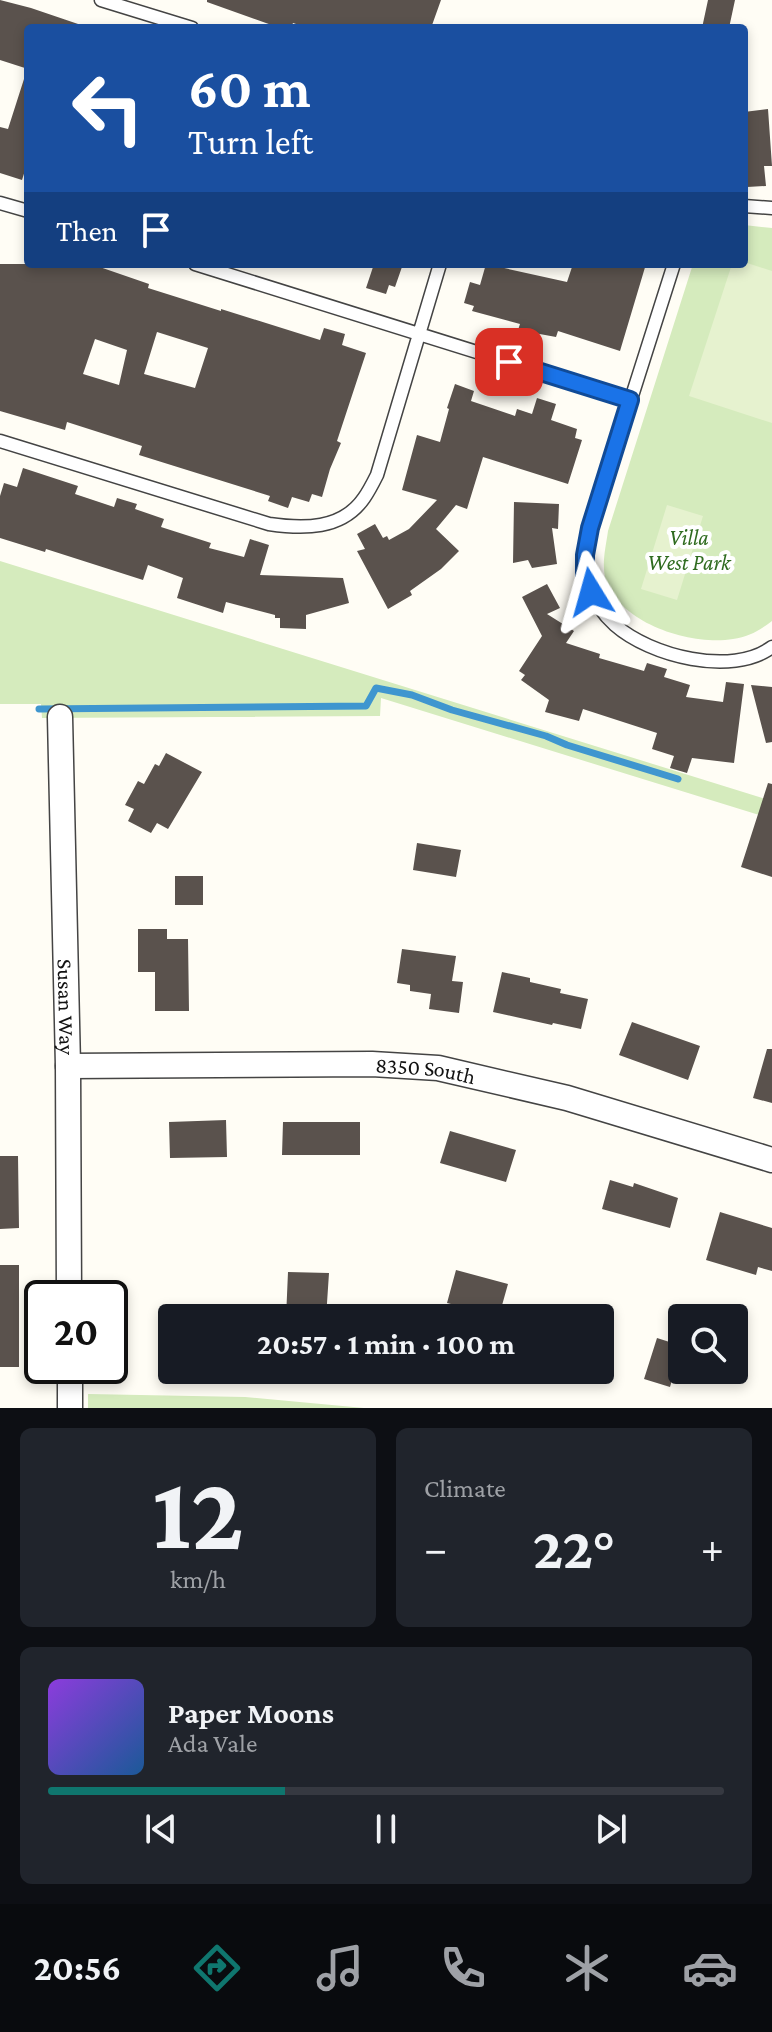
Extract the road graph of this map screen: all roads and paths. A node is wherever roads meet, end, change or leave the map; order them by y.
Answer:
1 (101, 0) edge
2 (179, 24) edge
3 (0, 203) edge
4 (748, 206) edge
5 (772, 208) edge
6 (24, 210) edge
7 (208, 268) edge
8 (439, 268) edge
9 (673, 268) edge
10 (419, 334) junction
11 (630, 400) junction
12 (0, 441) edge
13 (772, 647) edge
14 (60, 717) dead end
15 (68, 1066) junction
16 (772, 1160) edge
17 (69, 1280) edge
18 (70, 1384) edge
19 (70, 1408) edge

1 - 2 lane
3 - 6 lane
4 - 5 lane
7 - 10 lane
8 - 10 lane
9 - 11 lane
10 - 11 lane
10 - 12 lane
11 - 13 lane
14 - 15 street, Susan Way
15 - 16 street, 8350 South
15 - 17 street, Susan Way
18 - 19 street

